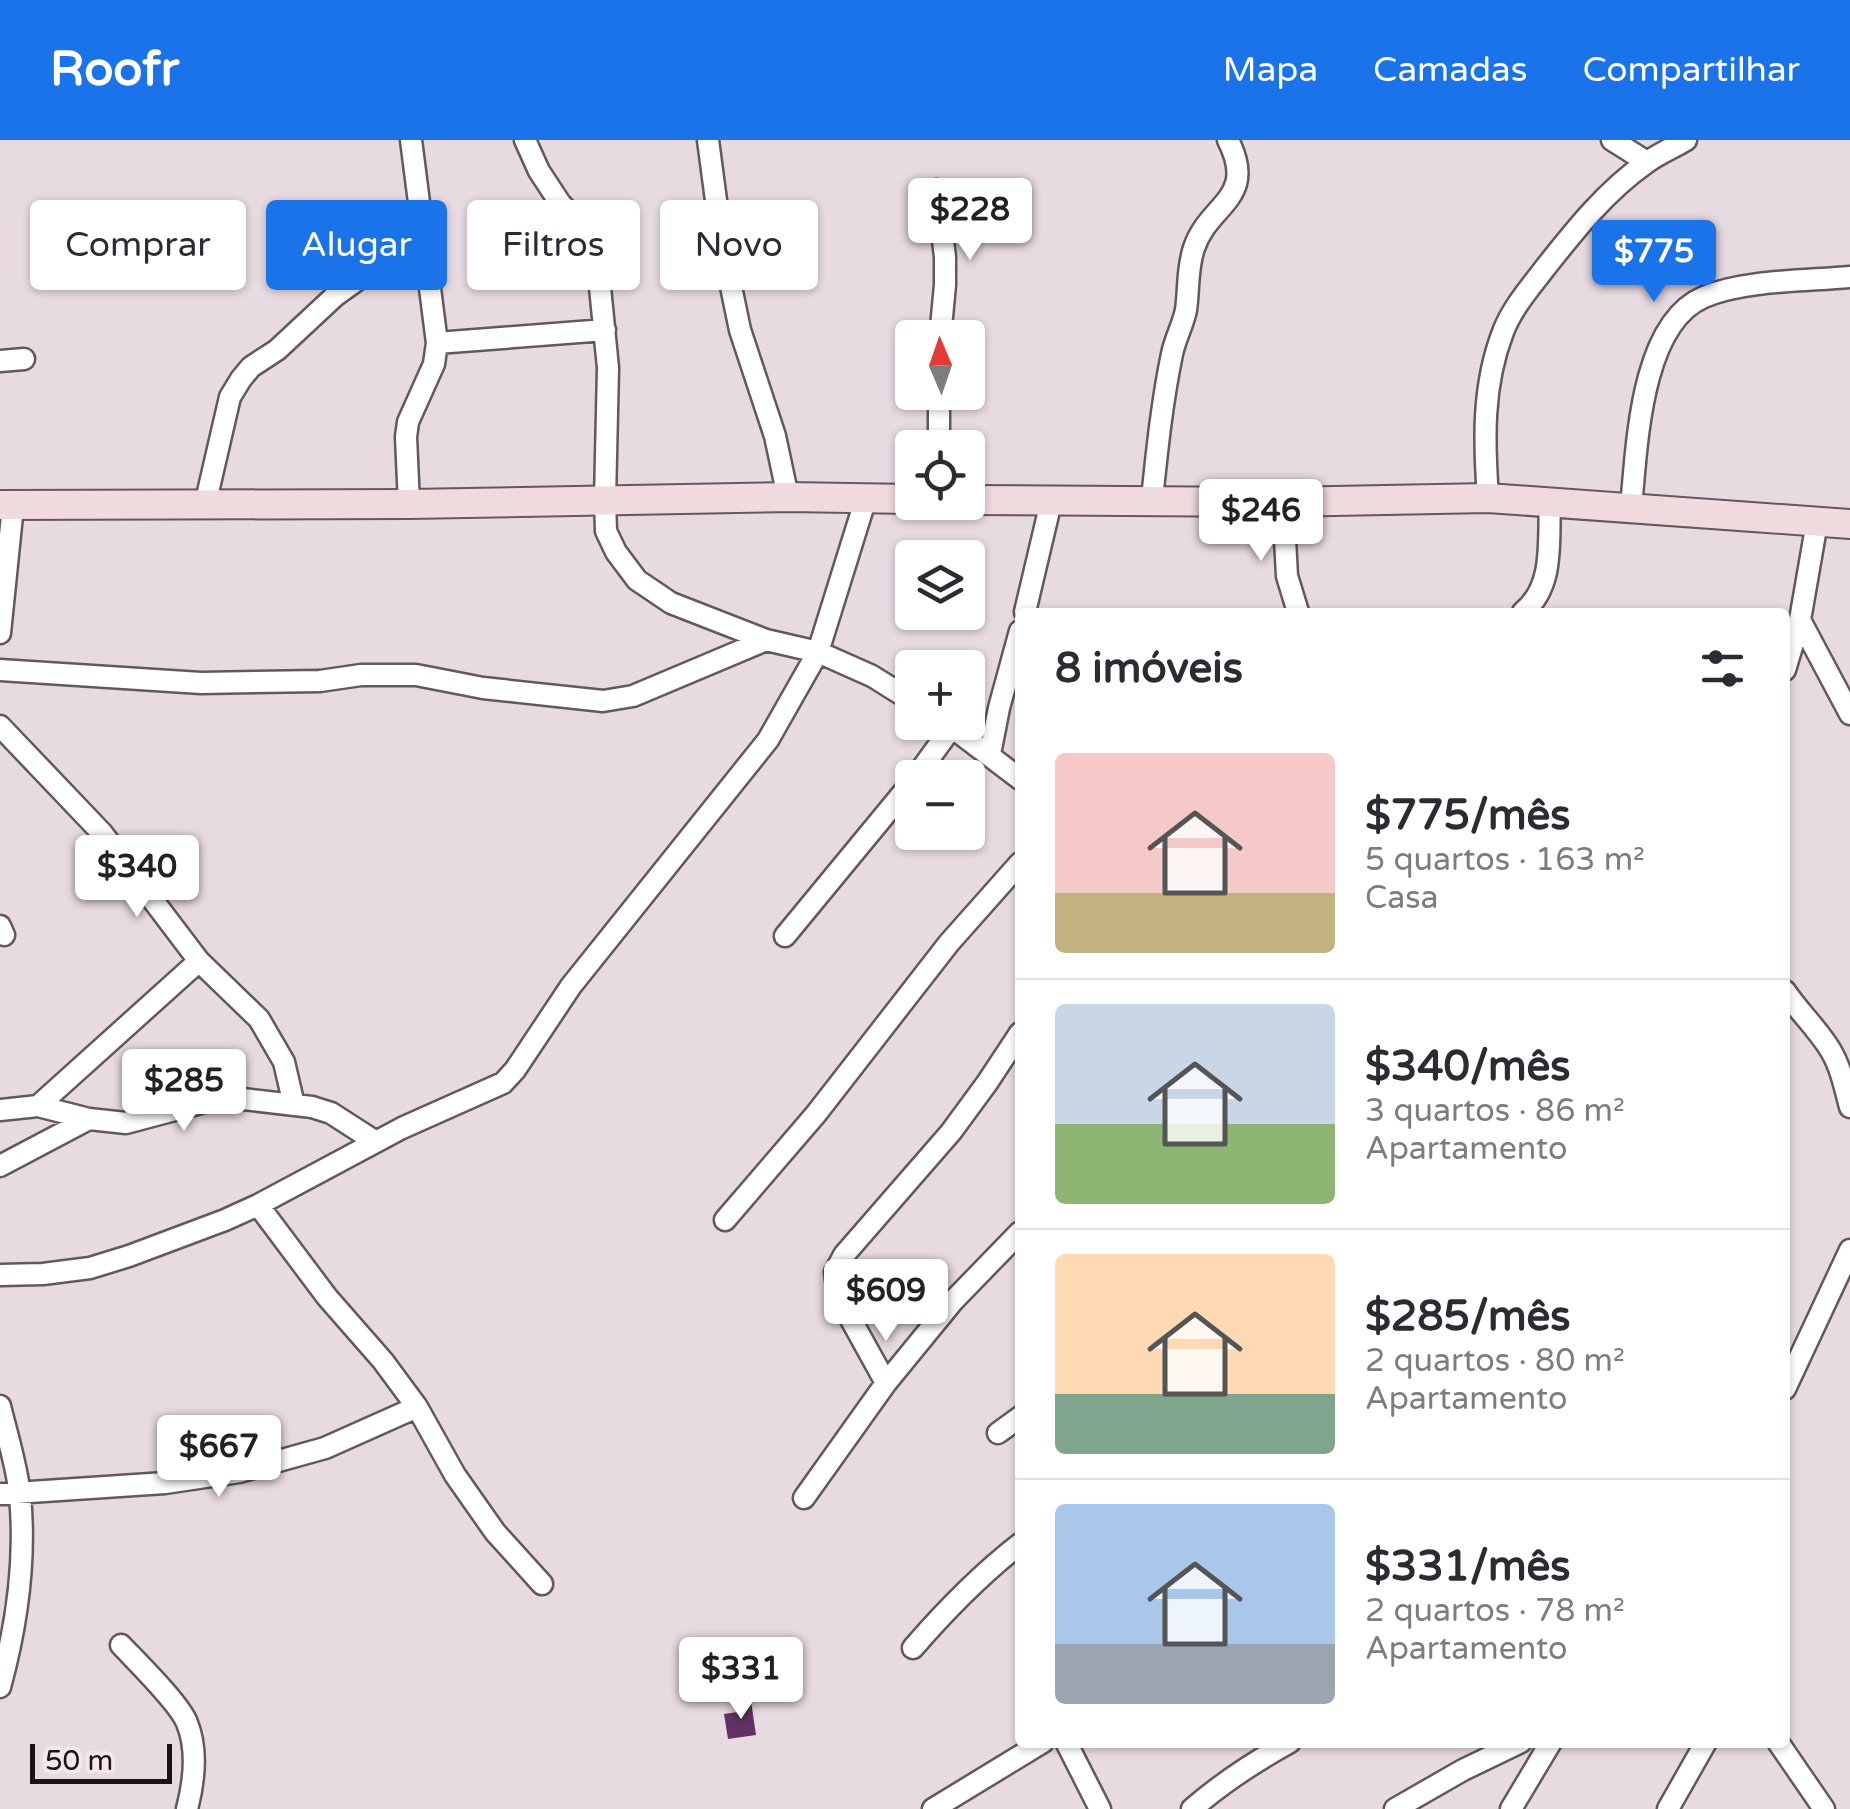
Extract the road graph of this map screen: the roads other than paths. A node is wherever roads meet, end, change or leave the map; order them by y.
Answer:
1 (411, 140) edge
2 (525, 140) edge
3 (708, 140) edge
4 (1228, 140) edge
5 (1612, 140) edge
6 (1686, 140) edge
7 (1647, 162) junction
8 (937, 190) dead end
9 (1850, 277) edge
10 (343, 290) edge
11 (942, 320) edge
12 (605, 330) junction
13 (438, 342) junction
14 (24, 358) dead end
15 (0, 361) edge
16 (788, 497) junction
17 (866, 498) junction
18 (1488, 498) junction
19 (895, 499) edge
20 (604, 500) junction
21 (985, 500) edge
22 (1152, 500) junction
23 (1050, 502) junction
24 (1284, 502) junction
25 (1550, 502) junction
26 (206, 504) junction
27 (409, 504) junction
28 (7, 506) edge
29 (1631, 508) junction
30 (1817, 522) junction
31 (1850, 524) edge
32 (1026, 608) edge
33 (1297, 608) edge
34 (1527, 608) edge
35 (1800, 620) junction
36 (0, 633) edge
37 (766, 640) junction
38 (1790, 640) edge
39 (1015, 648) edge
40 (818, 652) junction
41 (0, 670) edge
42 (895, 690) edge
43 (1850, 714) edge
44 (0, 726) edge
45 (970, 740) edge
46 (990, 754) junction
47 (1015, 775) edge
48 (895, 803) edge
49 (1015, 870) edge
50 (784, 936) dead end
51 (199, 961) junction
52 (1790, 998) edge
53 (1015, 1041) edge
54 (294, 1105) junction
55 (38, 1106) junction
56 (1850, 1106) edge
57 (0, 1110) edge
58 (90, 1119) junction
59 (376, 1142) junction
60 (0, 1166) edge
61 (258, 1205) junction
62 (725, 1220) dead end
63 (1015, 1237) edge
64 (1850, 1250) edge
65 (0, 1275) edge
66 (1790, 1378) edge
67 (886, 1383) junction
68 (0, 1406) edge
69 (417, 1407) junction
70 (1015, 1421) edge
71 (998, 1433) dead end
72 (10, 1494) edge
73 (804, 1498) dead end
74 (1015, 1548) edge
75 (542, 1584) dead end
76 (121, 1645) dead end
77 (912, 1648) dead end
78 (0, 1687) edge
79 (1033, 1748) edge
80 (1069, 1748) edge
81 (1279, 1748) edge
82 (1508, 1748) edge
83 (1547, 1748) edge
84 (1703, 1748) edge
85 (1782, 1748) edge
86 (187, 1809) edge
87 (933, 1809) edge
88 (1100, 1809) edge
89 (1192, 1809) edge
90 (1395, 1809) edge
91 (1511, 1809) edge
92 (1668, 1809) edge
93 (1824, 1809) edge

1 - 13 street
2 - 12 street
3 - 16 street
4 - 22 street
5 - 7 street
6 - 7 street
7 - 18 street
8 - 11 street
9 - 29 street
10 - 26 street
12 - 13 street
12 - 20 street
13 - 27 street
14 - 15 street
16 - 17 street
16 - 20 street
17 - 19 street
17 - 40 street
18 - 24 street
18 - 25 street
20 - 27 street
20 - 37 street
21 - 23 street
22 - 23 street
22 - 24 street
23 - 32 street
24 - 33 street
25 - 29 street
25 - 34 street
26 - 27 street
26 - 28 street
28 - 36 street
29 - 30 street
30 - 31 street
30 - 35 street
35 - 38 street
35 - 43 street
37 - 40 street
37 - 41 street
39 - 46 street
40 - 42 street
40 - 59 street
44 - 51 street
45 - 46 street
46 - 47 street
48 - 50 street
49 - 62 street
51 - 54 street
51 - 55 street
52 - 56 street
53 - 67 street
54 - 58 street
54 - 59 street
55 - 57 street
55 - 58 street
58 - 60 street
59 - 61 street
61 - 65 street
61 - 69 street
63 - 67 street
64 - 66 street
67 - 73 street
68 - 72 street
69 - 72 street
69 - 75 street
70 - 71 street
72 - 78 street
74 - 77 street
76 - 86 street
79 - 87 street
80 - 88 street
81 - 89 street
82 - 90 street
83 - 91 street
84 - 92 street
85 - 93 street

